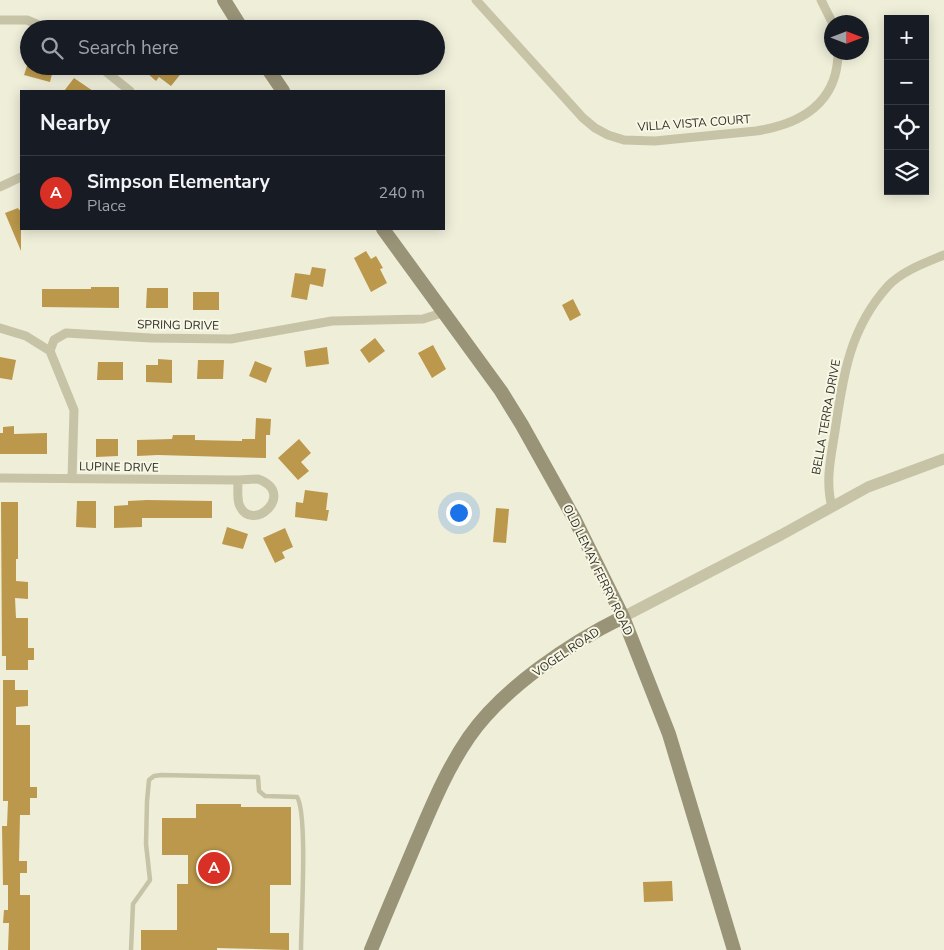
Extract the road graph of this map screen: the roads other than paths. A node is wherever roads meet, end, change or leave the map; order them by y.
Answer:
1 (224, 0) edge
2 (476, 0) edge
3 (821, 0) edge
4 (828, 15) edge
5 (0, 20) edge
6 (20, 20) edge
7 (236, 20) edge
8 (837, 60) edge
9 (110, 75) edge
10 (272, 75) edge
11 (129, 90) edge
12 (282, 90) edge
13 (20, 177) edge
14 (0, 187) edge
15 (384, 230) edge
16 (944, 255) edge
17 (445, 312) junction
18 (0, 328) edge
19 (50, 351) junction
20 (944, 459) edge
21 (0, 478) edge
22 (72, 479) junction
23 (238, 480) junction
24 (832, 507) junction
25 (623, 617) junction
26 (131, 950) edge
27 (301, 950) edge
28 (370, 950) edge
29 (734, 950) edge

1 - 7 main road
2 - 8 street, VILLA VISTA COURT
3 - 4 street
5 - 6 street
9 - 11 street
10 - 12 main road
13 - 14 street
15 - 17 main road, OLD LEMAY FERRY ROAD
16 - 24 street, BELLA TERRA DRIVE
17 - 19 street, SPRING DRIVE
17 - 25 main road, OLD LEMAY FERRY ROAD
18 - 19 street
19 - 22 street
20 - 24 street, VOGEL ROAD
21 - 22 street, LUPINE DRIVE
22 - 23 street, LUPINE DRIVE
23 - 23 street
24 - 25 street, VOGEL ROAD
25 - 28 main road, VOGEL ROAD
25 - 29 main road, OLD LEMAY FERRY ROAD
26 - 27 lane

